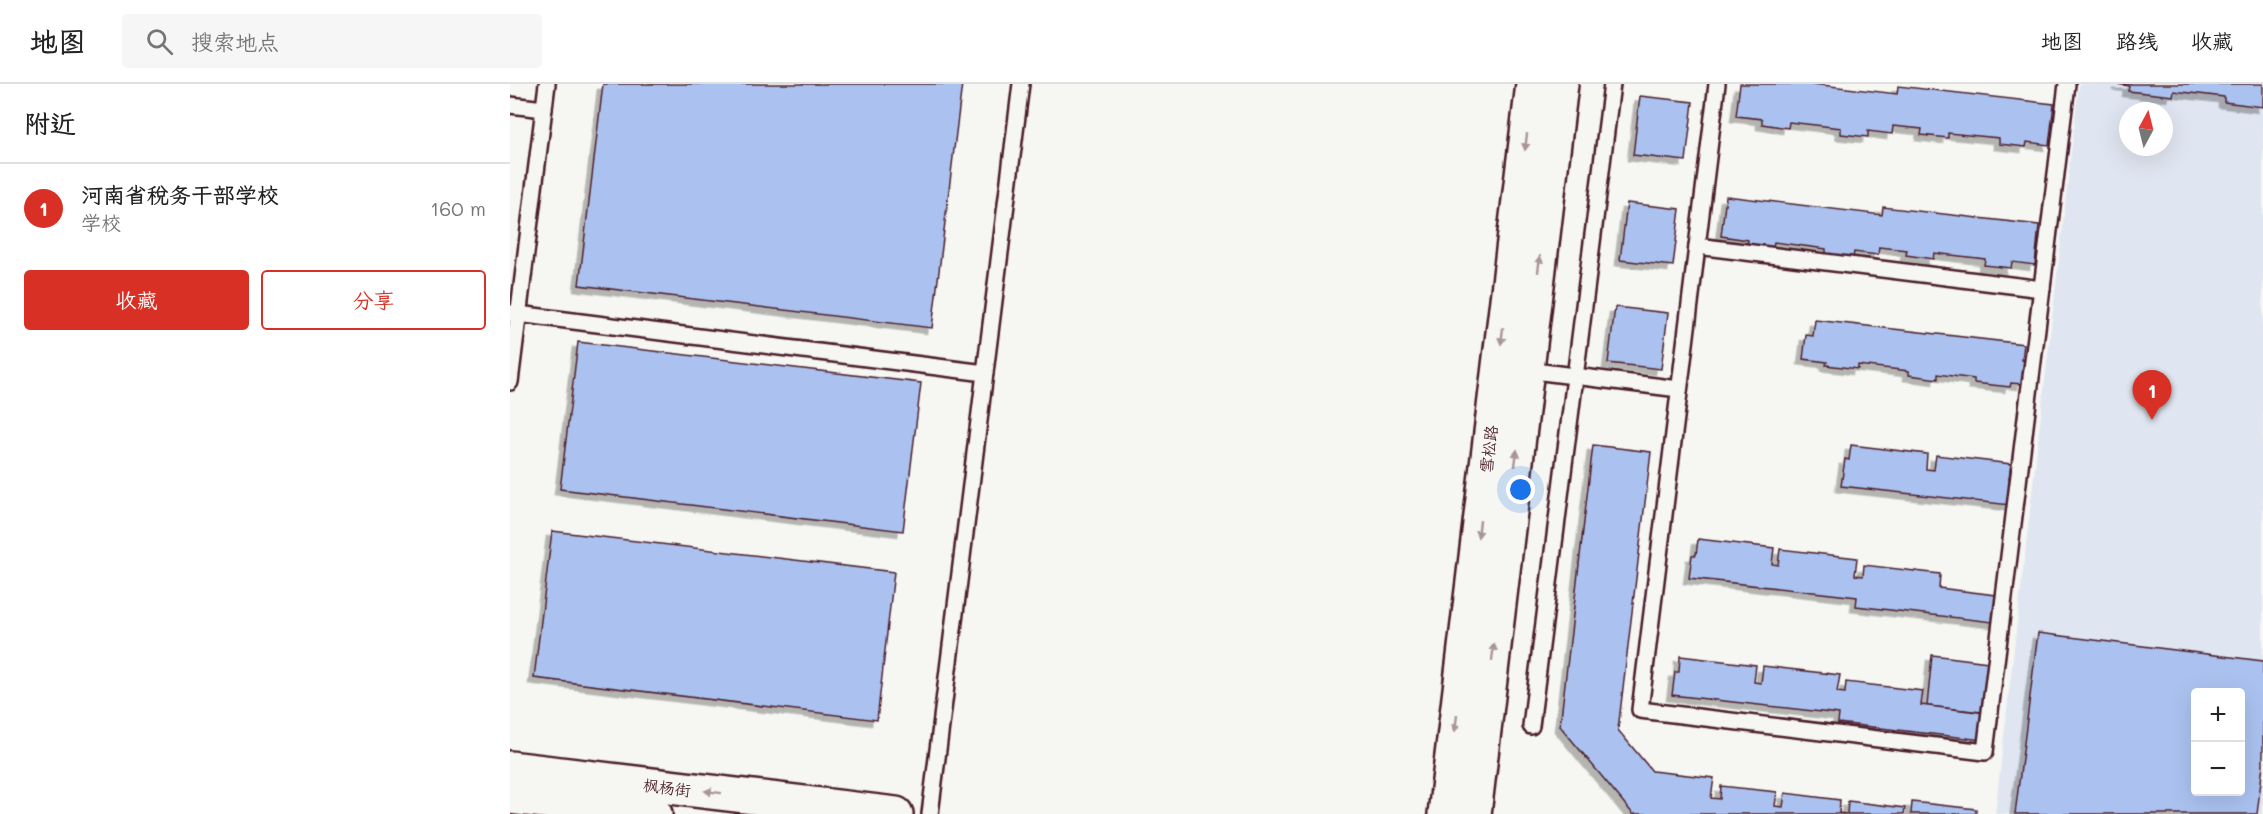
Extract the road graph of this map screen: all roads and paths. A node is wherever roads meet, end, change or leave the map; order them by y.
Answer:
1 (547, 84) edge
2 (1021, 84) edge
3 (1533, 84) edge
4 (1562, 84) edge
5 (1612, 84) edge
6 (1717, 84) edge
7 (2067, 84) edge
8 (510, 105) edge
9 (544, 109) junction
10 (1697, 246) junction
11 (2042, 289) junction
12 (514, 314) edge
13 (1526, 370) junction
14 (985, 373) junction
15 (1575, 376) junction
16 (510, 382) edge
17 (1679, 388) junction
18 (1531, 726) dead end
19 (510, 768) edge
20 (510, 797) edge
21 (655, 814) edge
22 (896, 814) edge
23 (930, 814) edge
24 (1445, 814) edge
25 (1474, 814) edge

1 - 9 lane
2 - 14 lane
3 -> 24 main road, 雪松路
13 -> 4 main road, 雪松路
5 - 15 lane
6 - 10 lane
7 - 11 lane
8 - 9 lane
9 - 12 lane
10 - 11 lane
10 - 17 lane
11 - 17 lane
12 - 14 lane
12 - 16 lane
13 - 15 lane
25 -> 13 main road, 雪松路
14 - 23 lane
15 - 17 lane
15 - 18 lane
22 -> 19 main road, 枫杨街
20 - 21 main road, 枫杨街

